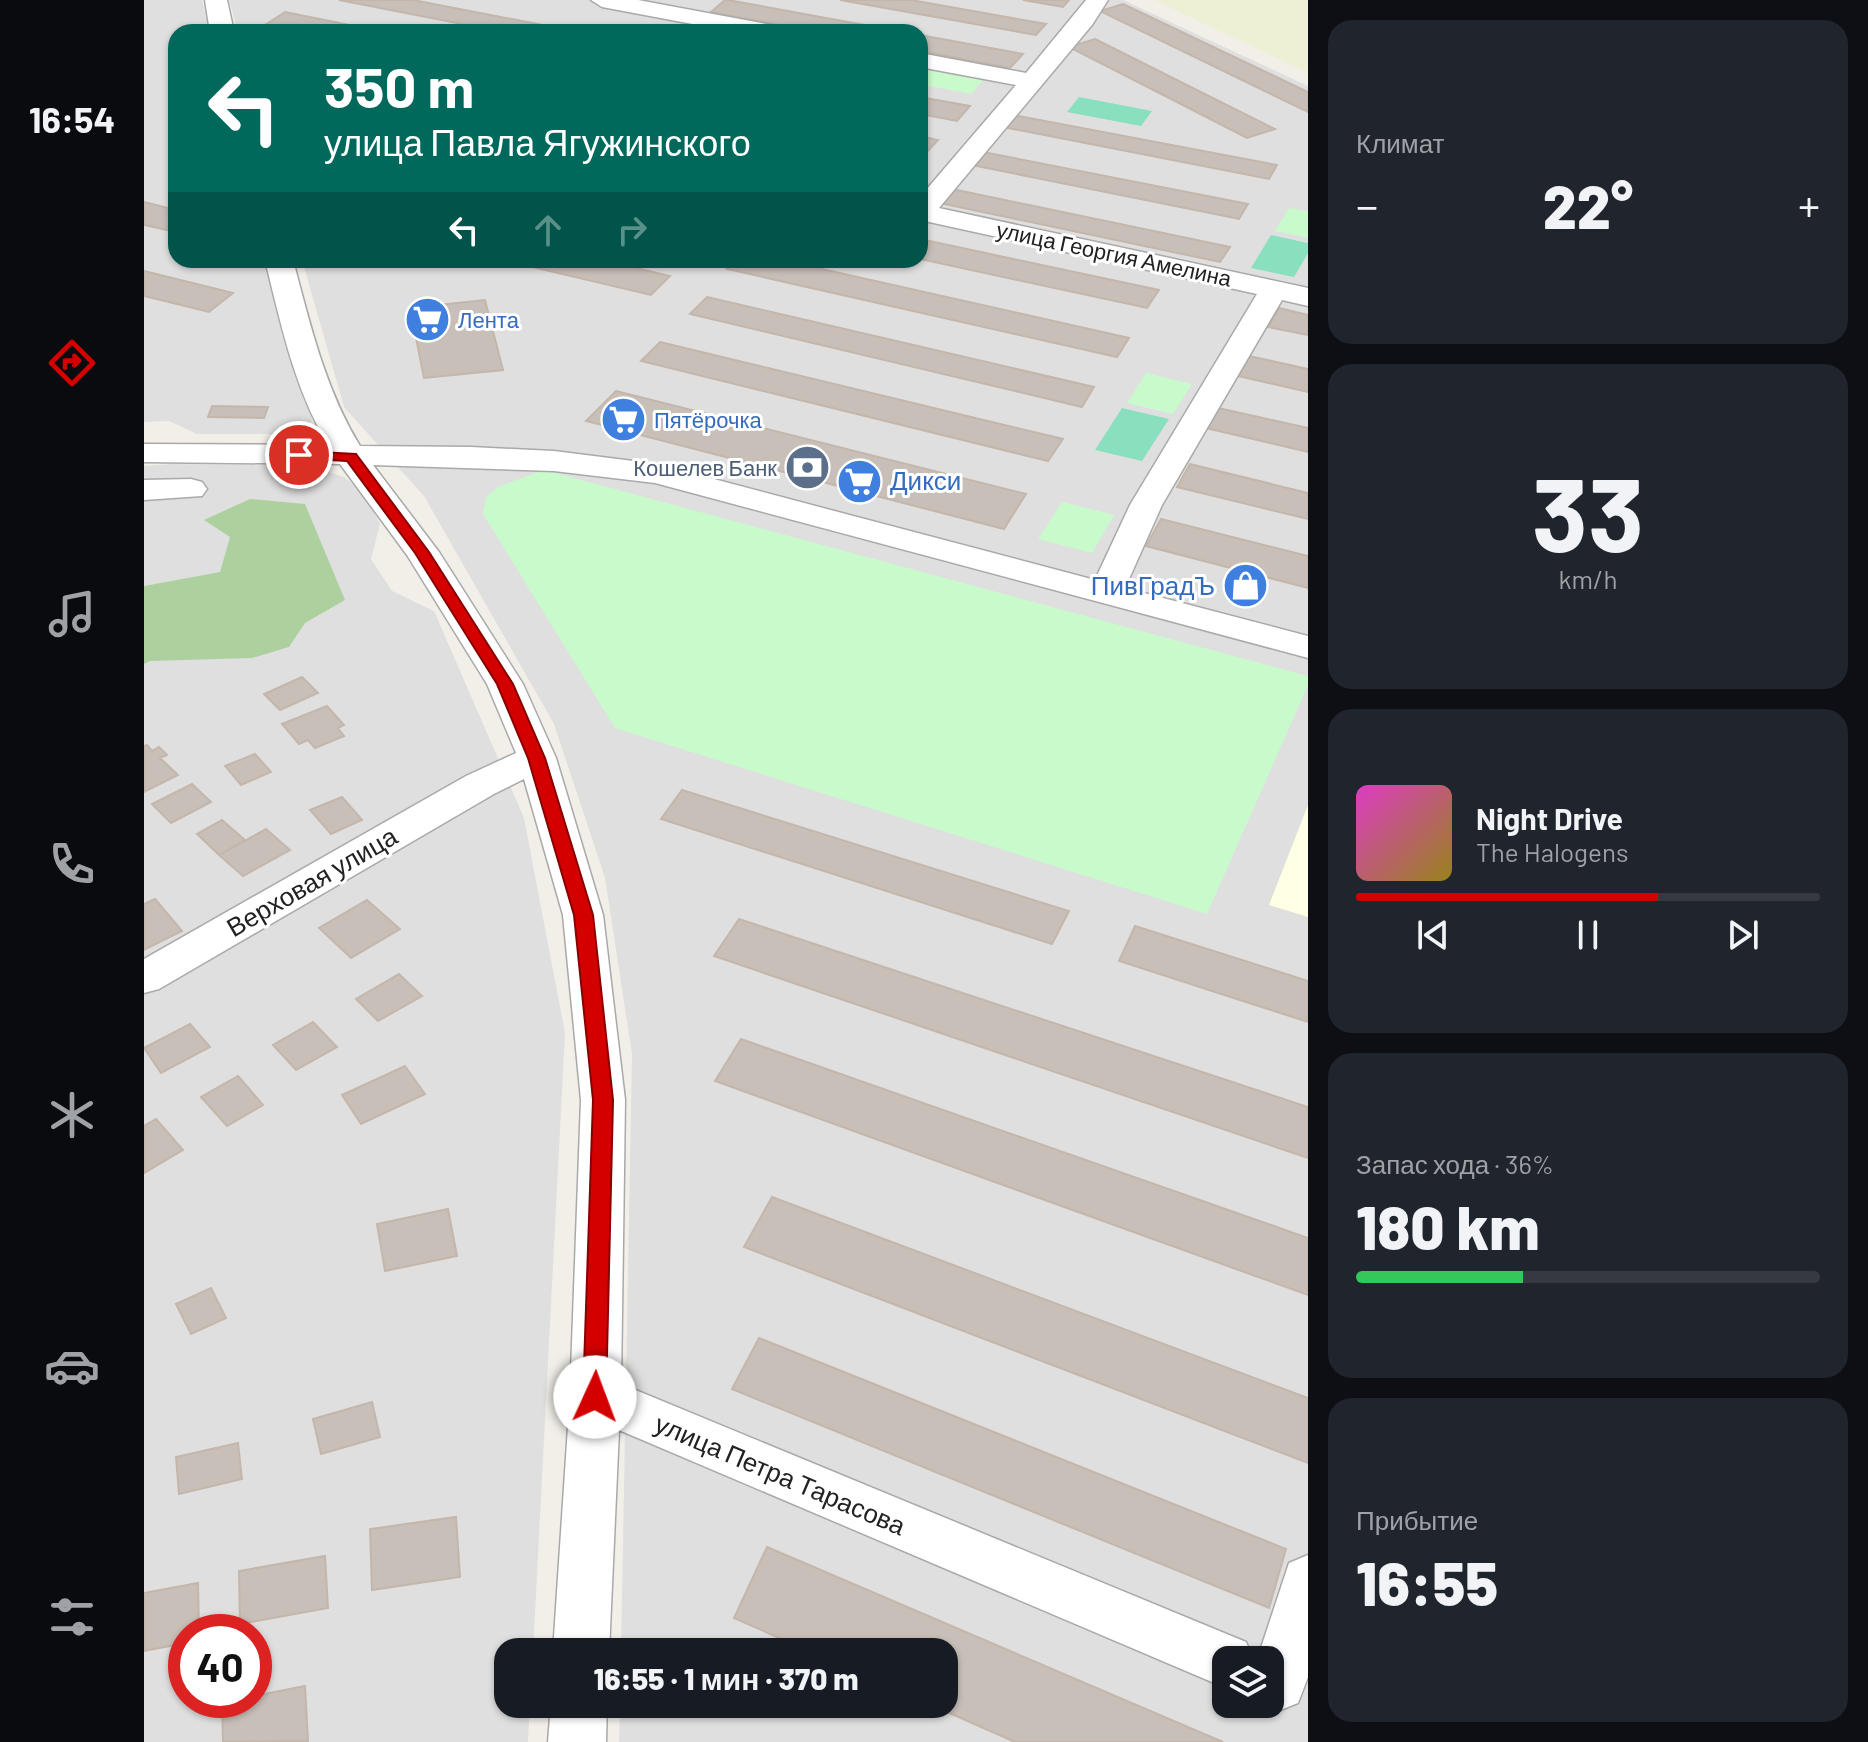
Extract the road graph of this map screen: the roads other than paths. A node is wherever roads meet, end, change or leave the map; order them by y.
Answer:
1 (216, 0) edge
2 (602, 0) edge
3 (1097, 0) edge
4 (690, 7) edge
5 (220, 24) edge
6 (669, 24) edge
7 (746, 24) edge
8 (928, 62) edge
9 (1030, 81) junction
10 (928, 202) edge
11 (928, 214) edge
12 (281, 268) edge
13 (1274, 290) junction
14 (1308, 297) edge
15 (144, 453) edge
16 (351, 457) junction
17 (191, 489) dead end
18 (144, 490) edge
19 (1105, 595) junction
20 (1308, 647) edge
21 (537, 758) junction
22 (144, 978) edge
23 (595, 1397) junction
24 (1308, 1581) edge
25 (582, 1638) edge
26 (1212, 1655) edge
27 (1285, 1686) edge
28 (578, 1718) edge
29 (577, 1742) edge

1 - 5 street
2 - 4 street
3 - 9 street
4 - 6 street
4 - 7 street
8 - 9 street
9 - 10 street
11 - 13 street, улица Георгия Амелина
12 - 16 street
13 - 14 street, улица Георгия Амелина
13 - 19 street
15 - 16 street
16 - 19 street
16 - 21 street
17 - 18 street
19 - 20 street
21 - 22 street, Верховая улица
21 - 23 street
23 - 25 street
23 - 26 street, улица Петра Тарасова
24 - 27 street
28 - 29 street

